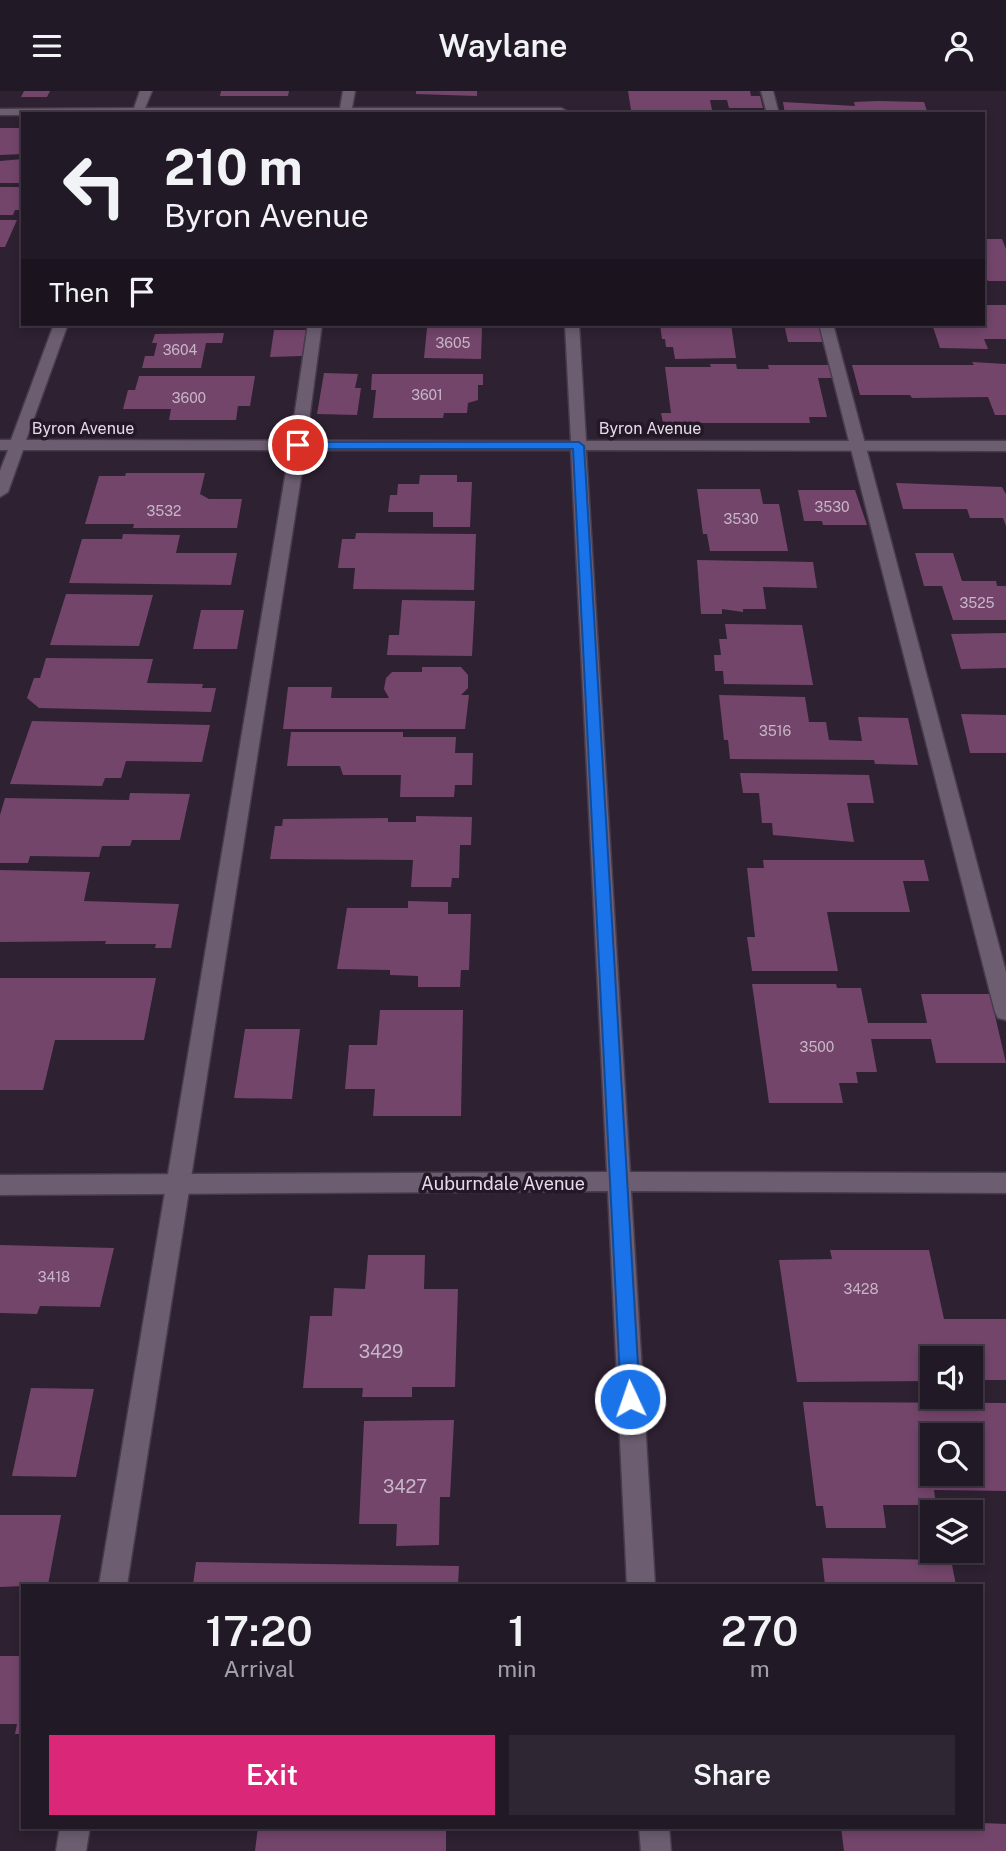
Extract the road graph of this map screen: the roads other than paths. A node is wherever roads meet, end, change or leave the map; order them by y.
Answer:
1 (146, 91) edge
2 (349, 91) edge
3 (767, 91) edge
4 (561, 109) edge
5 (0, 112) edge
6 (21, 112) edge
7 (138, 112) edge
8 (345, 112) edge
9 (772, 112) edge
10 (60, 326) edge
11 (316, 326) edge
12 (572, 326) edge
13 (827, 326) edge
14 (0, 445) edge
15 (17, 445) junction
16 (298, 445) junction
17 (579, 446) junction
18 (858, 446) junction
19 (1006, 446) edge
20 (0, 492) edge
21 (1006, 1012) edge
22 (619, 1182) junction
23 (1006, 1183) edge
24 (176, 1184) junction
25 (0, 1185) edge
26 (113, 1584) edge
27 (641, 1584) edge
28 (75, 1829) edge
29 (654, 1829) edge
30 (71, 1851) edge
31 (656, 1851) edge

1 - 7 street
2 - 8 street
3 - 9 street
4 - 8 street
5 - 6 street
10 - 15 street
11 - 16 street
12 - 17 street
13 - 18 street
14 - 15 street, Byron Avenue
15 - 16 street, Byron Avenue
15 - 20 street
16 - 17 street, Byron Avenue
16 - 24 street
17 - 18 street, Byron Avenue
17 - 22 street
18 - 19 street, Byron Avenue
18 - 21 street
22 - 23 street, Auburndale Avenue
22 - 24 street, Auburndale Avenue
22 - 27 street
24 - 25 street, Auburndale Avenue
24 - 26 street
28 - 30 street
29 - 31 street

